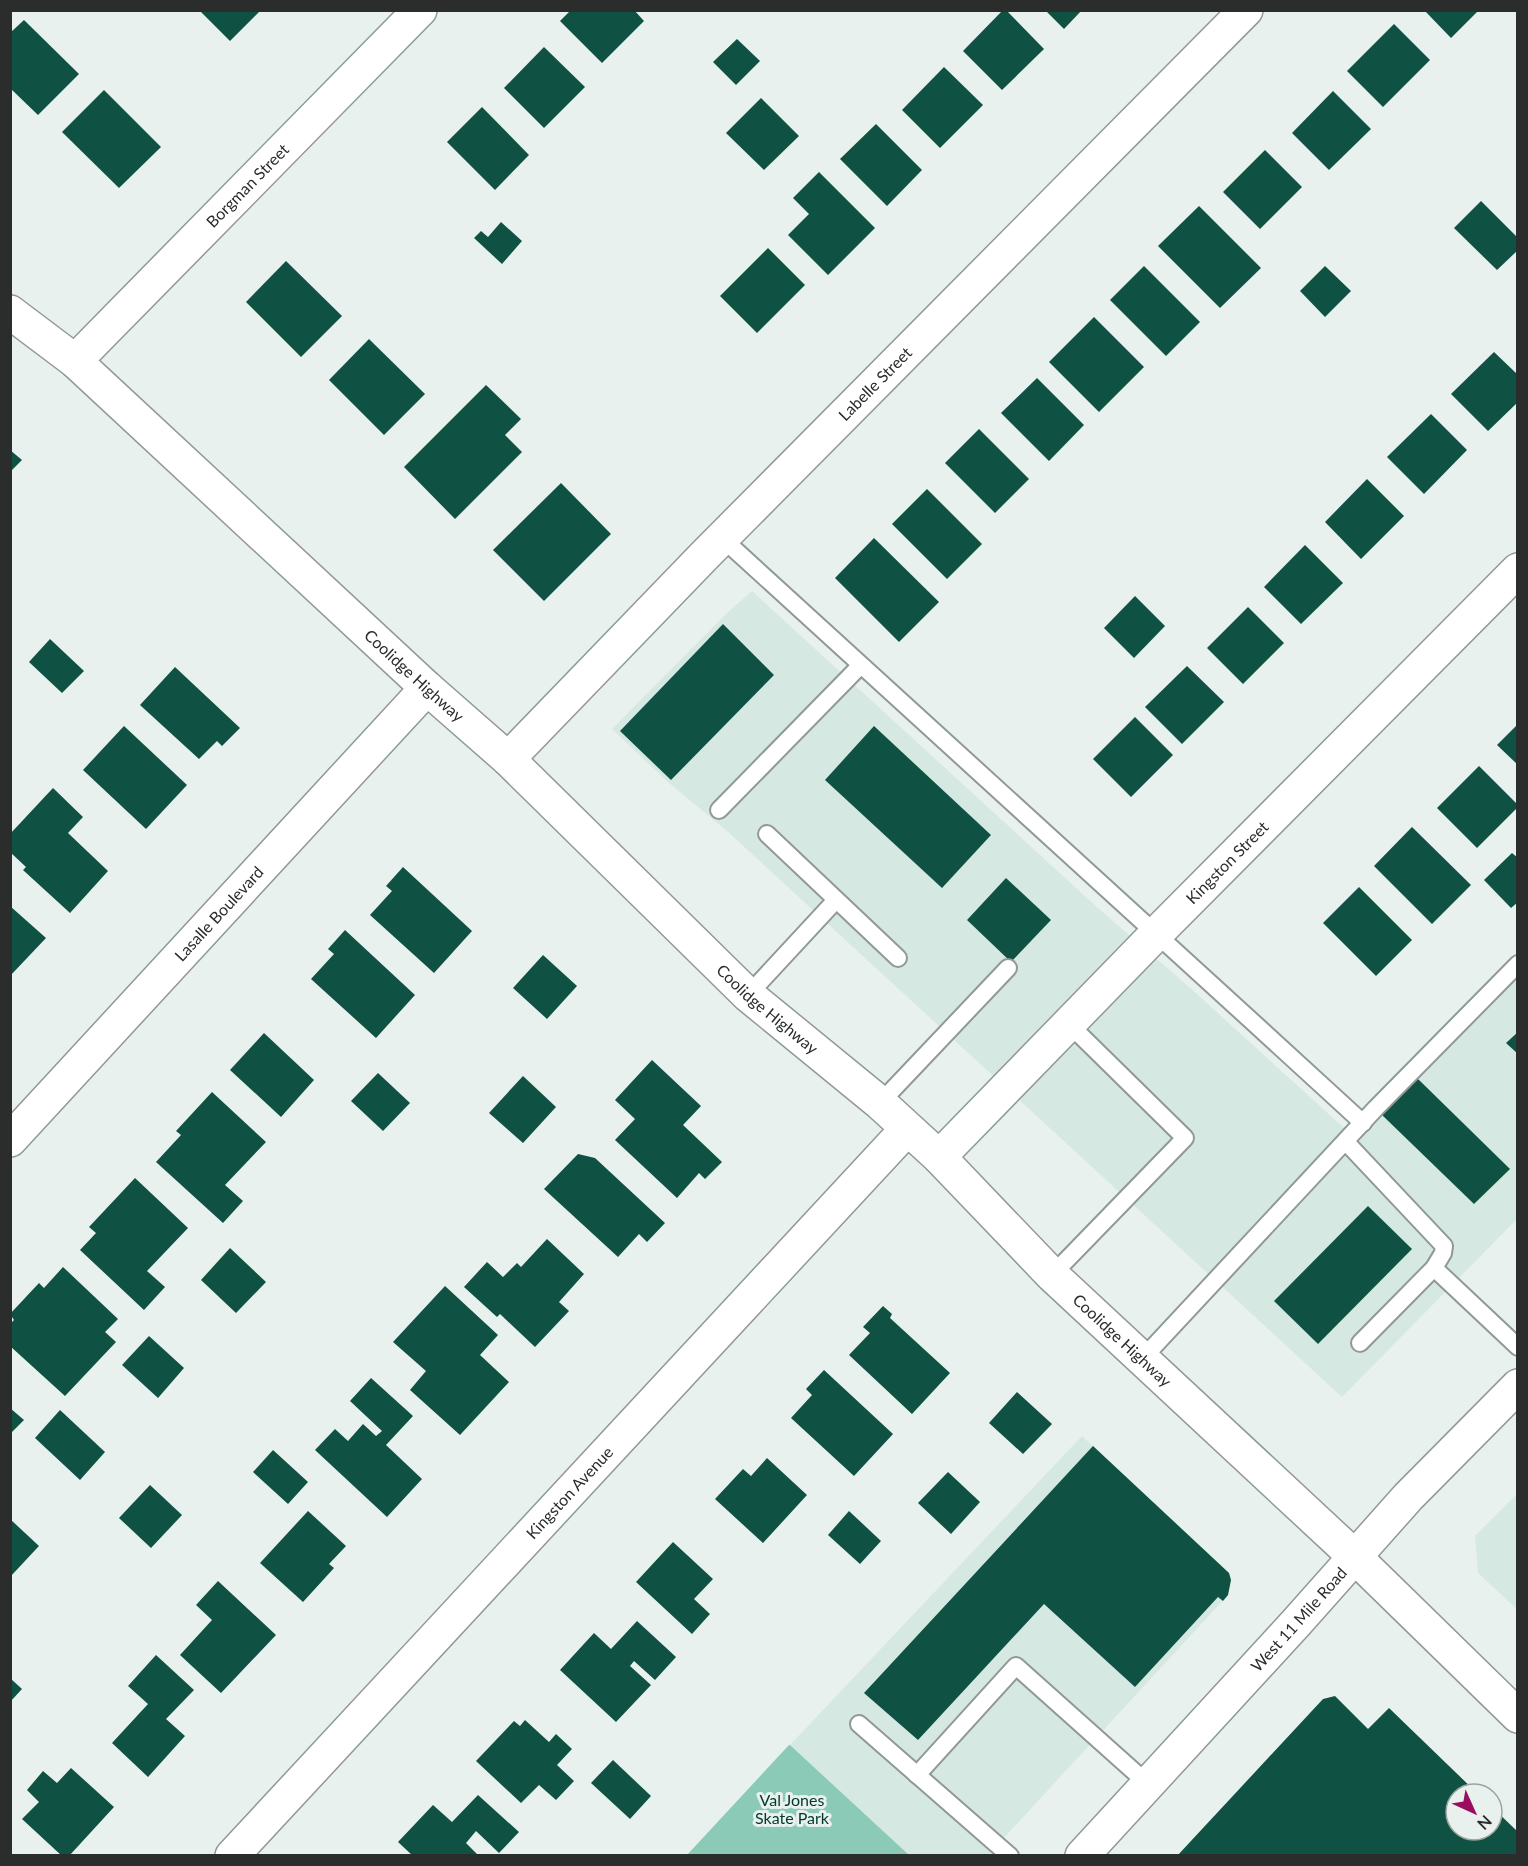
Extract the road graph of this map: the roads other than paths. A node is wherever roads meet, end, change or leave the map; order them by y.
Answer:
1 (420, 10) edge
2 (1246, 10) edge
3 (10, 312) edge
4 (75, 361) junction
5 (722, 538) junction
6 (1518, 570) edge
7 (860, 666) junction
8 (428, 688) junction
9 (508, 759) junction
10 (719, 810) dead end
11 (766, 834) dead end
12 (836, 900) junction
13 (1156, 934) junction
14 (898, 958) dead end
15 (1518, 964) edge
16 (1008, 968) dead end
17 (748, 995) junction
18 (1069, 1024) junction
19 (880, 1103) junction
20 (1363, 1123) junction
21 (907, 1129) junction
22 (10, 1140) edge
23 (1346, 1142) junction
24 (939, 1157) junction
25 (1434, 1268) junction
26 (1052, 1275) junction
27 (1360, 1343) dead end
28 (1518, 1347) edge
29 (1142, 1359) junction
30 (1518, 1386) edge
31 (1354, 1556) junction
32 (1518, 1716) edge
33 (859, 1724) dead end
34 (917, 1775) junction
35 (1148, 1784) junction
36 (232, 1856) edge
37 (1010, 1856) edge
38 (1082, 1856) edge

1 - 4 street, Borgman Street
2 - 5 street, Labelle Street
3 - 4 street, Coolidge Highway
4 - 8 street, Coolidge Highway
5 - 7 lane
5 - 9 street, Labelle Street
6 - 13 street, Kingston Street
7 - 10 lane
7 - 13 lane
8 - 9 street, Coolidge Highway
8 - 22 street, Lasalle Boulevard
9 - 17 street, Coolidge Highway
11 - 12 lane
12 - 14 lane
12 - 17 lane
13 - 18 street, Kingston Street
13 - 20 lane
15 - 20 lane
16 - 19 lane
17 - 19 street, Coolidge Highway
18 - 24 street, Kingston Street
18 - 26 lane
19 - 21 street, Coolidge Highway
20 - 23 lane
21 - 24 street, Coolidge Highway
21 - 36 street, Kingston Avenue
23 - 25 lane
23 - 29 lane
24 - 26 street, Coolidge Highway
25 - 27 lane
25 - 28 lane
26 - 29 street, Coolidge Highway
29 - 31 street, Coolidge Highway
30 - 31 street, West 11 Mile Road
31 - 32 street, Coolidge Highway
31 - 35 street, West 11 Mile Road
33 - 34 lane
34 - 35 lane
34 - 37 lane
35 - 38 street, West 11 Mile Road

